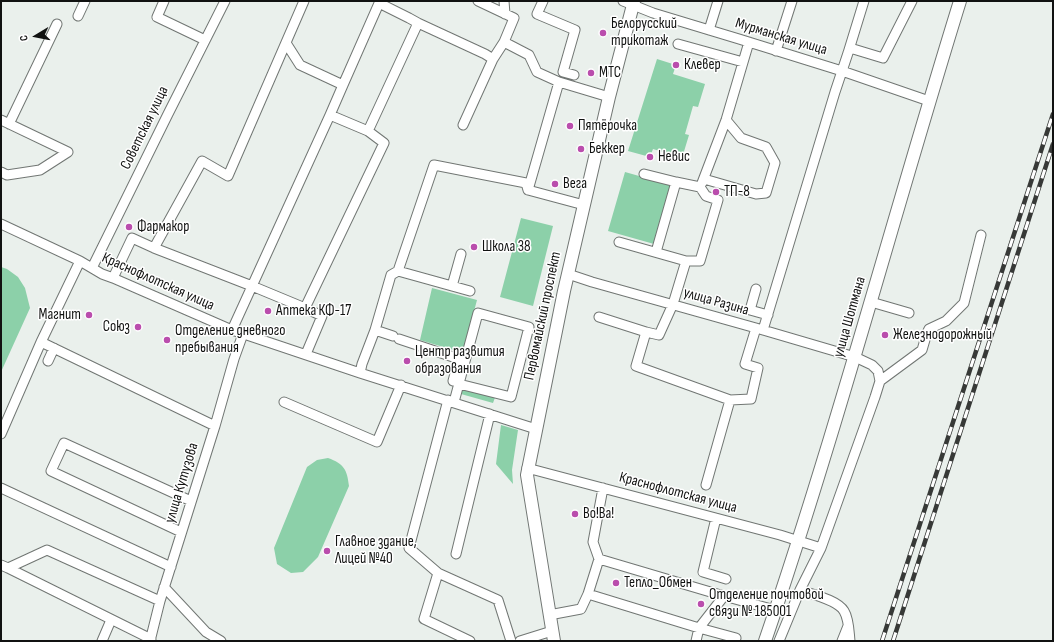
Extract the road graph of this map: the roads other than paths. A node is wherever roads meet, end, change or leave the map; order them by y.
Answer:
1 (85, 1) edge
2 (164, 1) edge
3 (225, 1) edge
4 (304, 1) edge
5 (478, 1) edge
6 (504, 1) edge
7 (543, 1) edge
8 (718, 1) edge
9 (792, 1) edge
10 (864, 1) edge
11 (912, 1) edge
12 (960, 1) edge
13 (380, 2) edge
14 (630, 3) edge
15 (505, 14) junction
16 (78, 16) dead end
17 (418, 23) junction
18 (57, 24) dead end
19 (709, 30) junction
20 (205, 40) junction
21 (504, 42) junction
22 (749, 42) junction
23 (286, 43) junction
24 (678, 44) dead end
25 (850, 48) junction
26 (776, 51) junction
27 (493, 59) junction
28 (743, 62) junction
29 (842, 71) junction
30 (574, 75) dead end
31 (559, 82) junction
32 (343, 84) junction
33 (609, 97) junction
34 (930, 100) junction
35 (330, 115) junction
36 (726, 120) junction
37 (5, 122) edge
38 (463, 125) dead end
39 (368, 131) junction
40 (1, 172) edge
41 (644, 174) dead end
42 (676, 182) junction
43 (702, 183) junction
44 (528, 190) junction
45 (584, 205) junction
46 (1, 224) edge
47 (980, 235) dead end
48 (619, 242) dead end
49 (154, 248) junction
50 (656, 252) junction
51 (461, 254) dead end
52 (80, 260) junction
53 (686, 261) junction
54 (92, 268) junction
55 (398, 272) junction
56 (568, 274) junction
57 (113, 278) junction
58 (252, 286) junction
59 (452, 286) junction
60 (756, 289) dead end
61 (470, 291) dead end
62 (871, 302) junction
63 (673, 304) junction
64 (305, 308) junction
65 (910, 313) dead end
66 (768, 315) junction
67 (599, 317) dead end
68 (760, 329) junction
69 (232, 330) junction
70 (375, 330) junction
71 (646, 332) junction
72 (243, 334) junction
73 (40, 342) junction
74 (54, 348) junction
75 (306, 354) junction
76 (855, 357) junction
77 (48, 361) dead end
78 (360, 373) junction
79 (880, 381) junction
80 (456, 382) junction
81 (401, 385) junction
82 (730, 400) junction
83 (451, 401) junction
84 (284, 402) dead end
85 (490, 414) junction
86 (215, 426) junction
87 (536, 429) junction
88 (1, 434) edge
89 (527, 468) junction
90 (706, 485) dead end
91 (1, 488) edge
92 (603, 488) junction
93 (191, 501) junction
94 (716, 518) junction
95 (182, 532) junction
96 (798, 540) junction
97 (821, 548) junction
98 (456, 554) dead end
99 (599, 559) junction
100 (5, 567) edge
101 (170, 567) junction
102 (438, 574) junction
103 (726, 579) dead end
104 (164, 587) junction
105 (800, 590) junction
106 (588, 594) junction
107 (725, 595) junction
108 (160, 601) junction
109 (775, 610) junction
110 (549, 615) junction
111 (111, 620) junction
112 (848, 625) junction
113 (699, 628) junction
114 (553, 636) edge
115 (736, 638) dead end
116 (151, 640) edge
117 (102, 641) edge
118 (221, 641) edge
119 (470, 641) edge
120 (511, 641) edge
121 (520, 641) edge
122 (696, 641) edge
123 (765, 641) edge
124 (778, 641) edge
125 (842, 641) edge
126 (850, 641) edge

1 - 16 street
2 - 20 street
3 - 20 street, Советская улица
4 - 23 street
5 - 15 street
6 - 15 street
7 - 30 street
8 - 19 street
9 - 26 street
10 - 25 street
11 - 25 street
12 - 34 main road, улица Шотмана
13 - 17 street
13 - 32 street
14 - 19 street, Мурманская улица
14 - 33 main road, Первомайский проспект
15 - 21 street
17 - 27 street
17 - 39 street
18 - 37 street
19 - 22 street, Мурманская улица
20 - 54 street, Советская улица
21 - 27 street
21 - 31 street
22 - 26 street, Мурманская улица
22 - 28 street
23 - 32 street
23 - 49 street
24 - 28 street
25 - 29 street
26 - 29 street, Мурманская улица
27 - 38 street
28 - 36 street
29 - 34 street, Мурманская улица
29 - 66 street
31 - 33 street
31 - 44 street
32 - 35 street
33 - 45 main road, Первомайский проспект
34 - 62 main road, улица Шотмана
35 - 39 street
35 - 58 street
36 - 43 street
36 - 43 street
37 - 40 street
39 - 64 street
41 - 42 street
42 - 43 street
42 - 50 street
43 - 53 street
44 - 45 street
44 - 55 street
45 - 56 main road, Первомайский проспект
46 - 52 street, Краснофлотская улица
47 - 79 street
48 - 50 street
49 - 57 street
49 - 58 street
50 - 53 street
51 - 59 street
52 - 54 street, Краснофлотская улица
52 - 73 street
53 - 63 street
54 - 57 street, Краснофлотская улица
55 - 59 street
55 - 70 street
56 - 63 street, улица Разина
56 - 87 main road, Первомайский проспект
57 - 69 street, Краснофлотская улица
58 - 64 street
58 - 69 street
59 - 61 street
60 - 66 street
62 - 65 street
62 - 76 main road, улица Шотмана
63 - 68 street, улица Разина
63 - 71 street
64 - 75 street
66 - 68 street
67 - 71 street
68 - 76 street, улица Разина
68 - 82 street
69 - 72 street, Краснофлотская улица
70 - 78 street
70 - 80 street
71 - 82 street
72 - 75 street, Краснофлотская улица
72 - 86 street, улица Кутузова
73 - 74 street
73 - 88 street
74 - 77 street
74 - 86 street
75 - 78 street, Краснофлотская улица
76 - 79 street, улица Разина
76 - 96 main road, улица Шотмана
78 - 81 street, Краснофлотская улица
79 - 97 street
80 - 80 street
80 - 83 street
81 - 83 street, Краснофлотская улица
81 - 84 street
82 - 90 street
83 - 85 street, Краснофлотская улица
83 - 102 street
85 - 87 street, Краснофлотская улица
85 - 98 street
86 - 93 street, улица Кутузова
87 - 89 main road, Первомайский проспект
89 - 92 street, Краснофлотская улица
89 - 110 main road, Первомайский проспект
91 - 101 street
92 - 94 street, Краснофлотская улица
92 - 99 street
93 - 95 street, улица Кутузова
93 - 95 street
94 - 96 street, Краснофлотская улица
94 - 103 street
95 - 101 street, улица Кутузова
96 - 97 street, Краснофлотская улица
96 - 109 main road, улица Шотмана
97 - 105 street
99 - 106 street
99 - 107 street
100 - 108 street
100 - 111 street
101 - 104 street, улица Кутузова
102 - 119 street
102 - 120 street
104 - 108 street, улица Кутузова
104 - 118 street
105 - 112 street
105 - 124 street
106 - 110 street
106 - 113 street
107 - 109 street
107 - 113 street
108 - 116 street, улица Кутузова
109 - 123 main road, улица Шотмана
110 - 114 main road, Первомайский проспект
111 - 116 street
111 - 117 street
112 - 125 street
112 - 126 street
113 - 115 street
113 - 122 street
114 - 121 street

